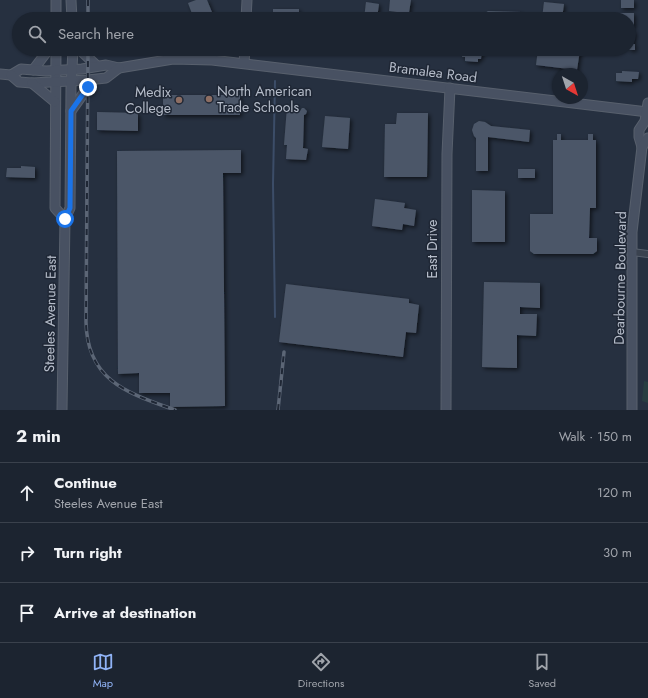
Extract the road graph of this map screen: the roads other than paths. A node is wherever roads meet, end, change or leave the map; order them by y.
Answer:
1 (56, 0) edge
2 (71, 0) edge
3 (247, 0) edge
4 (56, 12) edge
5 (72, 12) edge
6 (246, 12) edge
7 (44, 56) edge
8 (56, 56) edge
9 (73, 56) edge
10 (86, 56) edge
11 (244, 56) edge
12 (244, 63) junction
13 (97, 66) junction
14 (119, 68) junction
15 (72, 69) junction
16 (33, 70) junction
17 (56, 70) junction
18 (0, 74) edge
19 (11, 74) junction
20 (93, 80) junction
21 (71, 81) junction
22 (55, 82) junction
23 (32, 83) junction
24 (450, 88) junction
25 (55, 102) junction
26 (648, 109) edge
27 (71, 111) junction
28 (647, 125) edge
29 (648, 138) edge
30 (642, 147) junction
31 (65, 219) junction
32 (632, 252) junction
33 (648, 254) edge
34 (62, 410) edge
35 (446, 410) edge
36 (632, 410) edge

1 - 4 main road
2 - 5 main road
3 - 6 main road
7 - 16 main road
8 - 17 main road
9 - 15 main road, Steeles Avenue East
10 - 13 main road
11 - 12 main road
12 - 14 main road, Bramalea Road
12 - 24 main road, Bramalea Road
13 - 14 main road, Bramalea Road
13 - 15 main road, Bramalea Road
14 - 20 main road, Bramalea Road
15 - 17 main road, Bramalea Road
15 - 21 main road, Steeles Avenue East
16 - 17 main road, Bramalea Road
16 - 19 main road, Bramalea Road
17 - 22 main road
18 - 19 main road, Bramalea Road
19 - 23 main road, Bramalea Road
20 - 21 main road, Bramalea Road
20 - 27 main road
21 - 22 main road, Bramalea Road
21 - 27 main road, Steeles Avenue East
22 - 23 main road, Bramalea Road
22 - 25 main road
23 - 25 main road
24 - 26 main road, Bramalea Road
24 - 35 main road, East Drive
25 - 31 main road
26 - 28 main road, Dearbourne Boulevard
27 - 31 main road, Steeles Avenue East
28 - 30 main road, Dearbourne Boulevard
29 - 30 main road, Dearbourne Boulevard
30 - 32 main road, Dearbourne Boulevard
31 - 34 main road, Steeles Avenue East
32 - 33 street
32 - 36 main road, Dearbourne Boulevard

